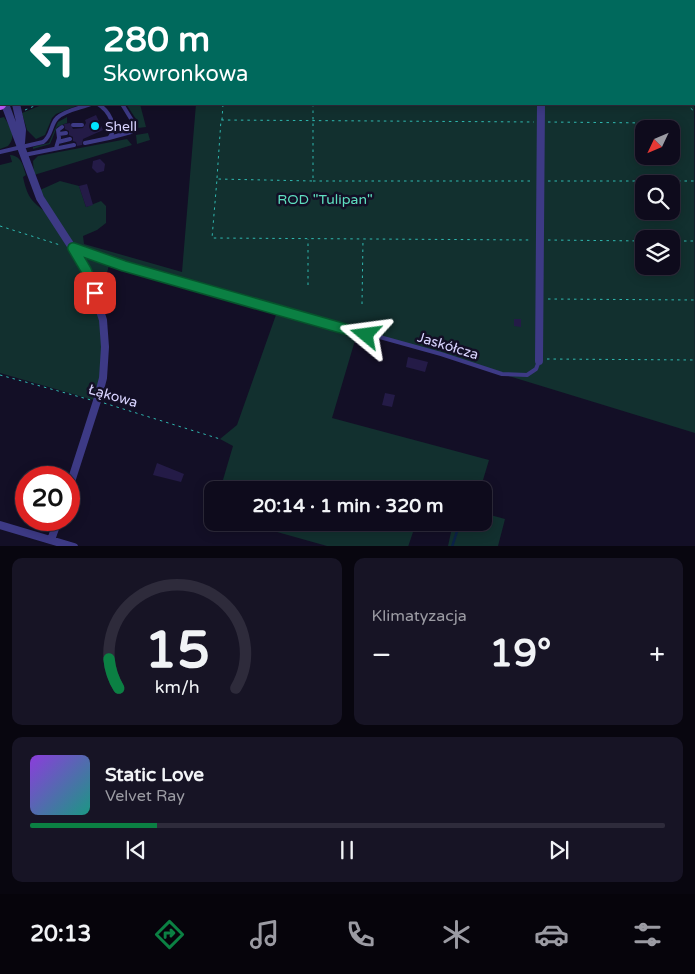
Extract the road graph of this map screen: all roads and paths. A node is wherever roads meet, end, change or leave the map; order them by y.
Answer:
1 (2, 105) edge
2 (16, 105) edge
3 (88, 105) edge
4 (100, 105) edge
5 (123, 105) edge
6 (223, 105) edge
7 (313, 105) edge
8 (541, 105) edge
9 (222, 120) junction
10 (313, 121) junction
11 (540, 122) junction
12 (635, 123) edge
13 (73, 125) dead end
14 (82, 125) dead end
15 (62, 127) dead end
16 (66, 133) dead end
17 (59, 134) junction
18 (89, 136) dead end
19 (110, 138) junction
20 (70, 139) dead end
21 (94, 141) junction
22 (58, 142) junction
23 (85, 143) dead end
24 (22, 145) junction
25 (74, 145) dead end
26 (56, 148) junction
27 (0, 152) edge
28 (24, 155) junction
29 (217, 179) junction
30 (313, 181) junction
31 (540, 181) junction
32 (695, 181) edge
33 (0, 226) edge
34 (308, 238) junction
35 (363, 239) junction
36 (540, 240) junction
37 (635, 241) edge
38 (680, 241) edge
39 (695, 241) edge
40 (73, 248) junction
41 (308, 285) dead end
42 (539, 299) junction
43 (695, 300) edge
44 (362, 304) dead end
45 (539, 359) junction
46 (695, 360) edge
47 (0, 375) edge
48 (97, 401) junction
49 (220, 439) dead end
50 (76, 466) edge
51 (0, 525) edge
52 (55, 531) edge
53 (52, 540) junction
54 (74, 546) edge

1 - 24 street
2 - 24 street
3 - 24 lane
4 - 19 lane
5 - 19 lane
6 - 9 path
7 - 10 path
8 - 11 street
9 - 10 path
9 - 29 path
10 - 11 path
10 - 30 path
11 - 12 path
11 - 31 street
13 - 14 lane
15 - 17 lane
16 - 17 lane
17 - 22 lane
18 - 21 lane
19 - 21 lane
20 - 22 lane
21 - 23 lane
22 - 26 lane
24 - 27 lane
24 - 28 street
25 - 26 lane
26 - 28 lane
28 - 40 street
29 - 30 path
29 - 34 path
30 - 31 path
31 - 32 path
31 - 36 street
33 - 40 path
34 - 35 path
34 - 41 path
35 - 36 path
35 - 44 path
36 - 37 path
36 - 42 street
38 - 39 path
40 - 45 lane, Jaskółcza
40 - 48 street
42 - 43 path
42 - 45 street
45 - 46 path
47 - 48 path, Łąkowa
48 - 49 path, Łąkowa
48 - 50 street
51 - 53 street
52 - 53 street
53 - 54 street

